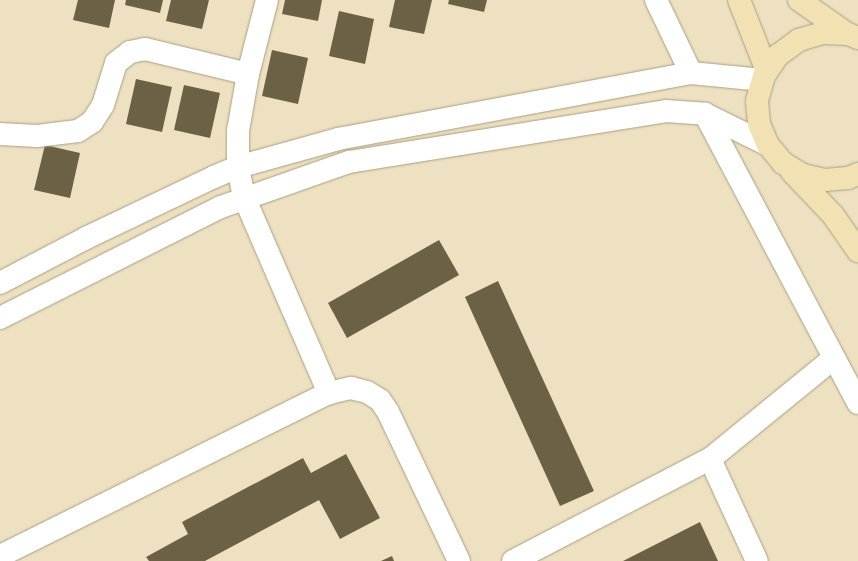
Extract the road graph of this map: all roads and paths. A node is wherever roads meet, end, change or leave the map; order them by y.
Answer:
1 (267, 0) edge
2 (656, 0) edge
3 (739, 0) edge
4 (799, 0) edge
5 (852, 36) edge
6 (691, 73) junction
7 (248, 74) junction
8 (765, 75) junction
9 (705, 114) junction
10 (0, 134) edge
11 (768, 145) junction
12 (783, 163) junction
13 (238, 167) junction
14 (858, 174) edge
15 (244, 197) junction
16 (858, 251) edge
17 (0, 283) edge
18 (0, 318) edge
19 (834, 358) junction
20 (329, 393) junction
21 (858, 403) edge
22 (710, 459) junction
23 (0, 556) edge
24 (459, 561) edge
25 (513, 561) edge
26 (757, 561) edge

1 - 7 street
2 - 6 street
3 - 8 main road
4 - 5 main road
5 - 8 main road
6 - 8 street
6 - 13 street
7 - 10 street
7 - 13 street
8 - 11 main road
9 - 11 street
9 - 15 street
9 - 19 street
11 - 12 main road
12 - 14 main road
12 - 16 main road
13 - 15 street
13 - 17 street
15 - 18 street
15 - 20 street
19 - 21 street
19 - 22 street
20 - 23 street
20 - 24 street
22 - 25 street
22 - 26 street

